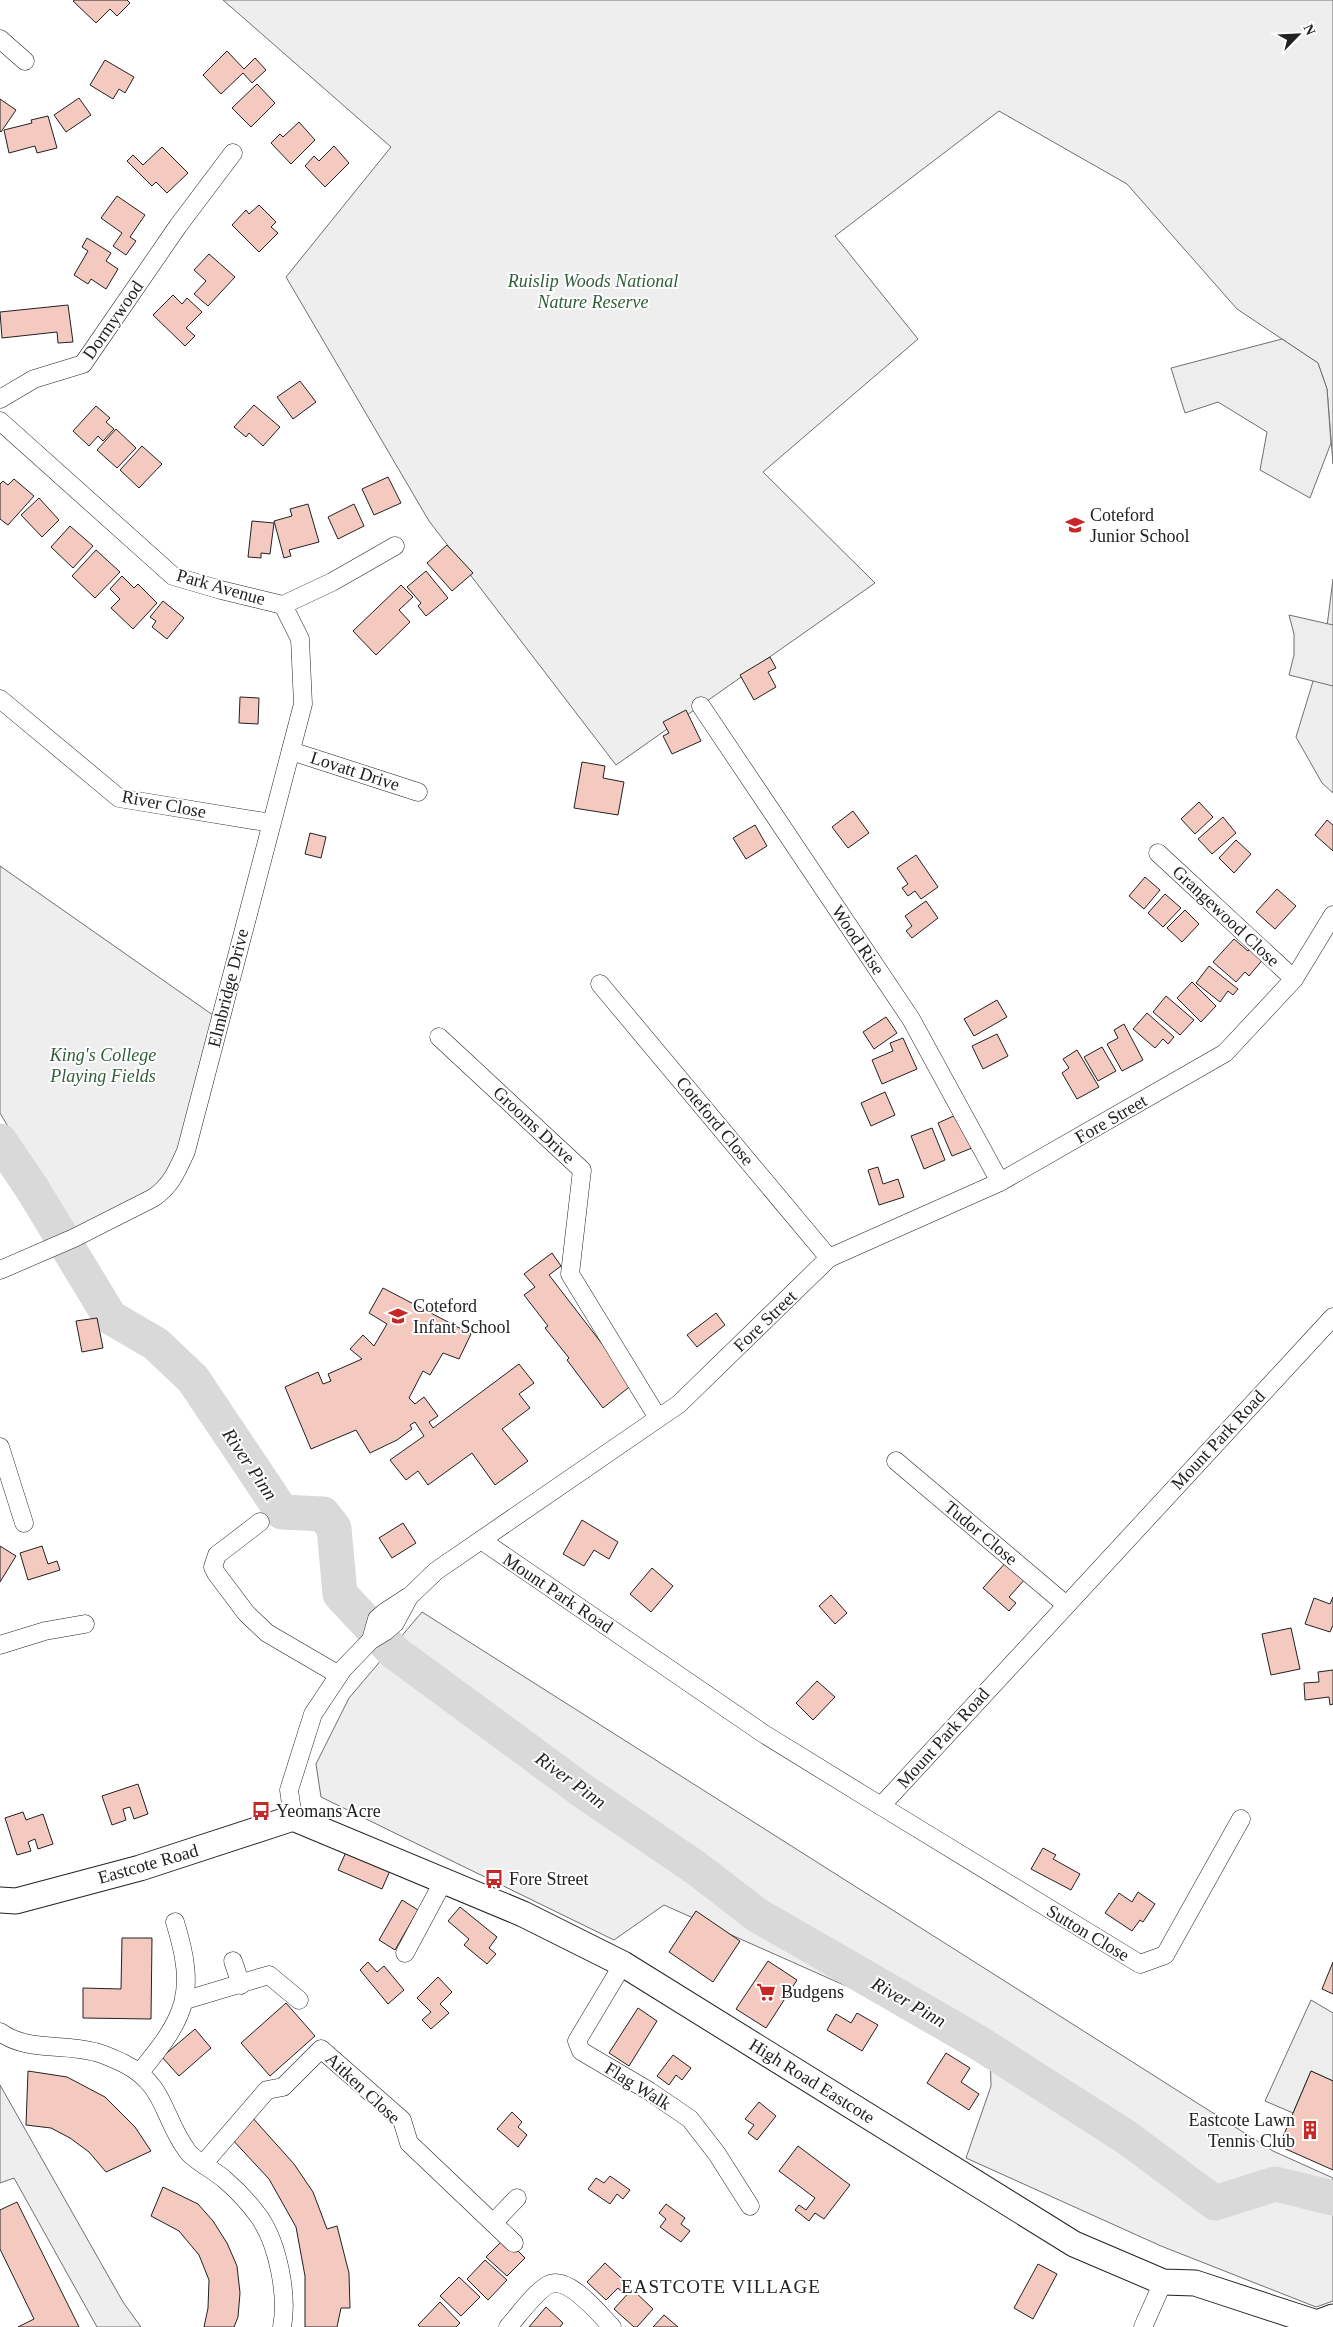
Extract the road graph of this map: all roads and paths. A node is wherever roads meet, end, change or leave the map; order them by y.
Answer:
1 (0, 39) edge
2 (25, 61) dead end
3 (233, 153) dead end
4 (0, 399) edge
5 (0, 421) edge
6 (395, 546) dead end
7 (283, 605) junction
8 (0, 699) edge
9 (702, 706) dead end
10 (291, 750) junction
11 (418, 792) dead end
12 (271, 823) junction
13 (1158, 853) dead end
14 (1333, 915) edge
15 (1294, 979) junction
16 (600, 984) dead end
17 (439, 1037) dead end
18 (1000, 1182) junction
19 (829, 1258) junction
20 (0, 1270) edge
21 (1333, 1316) edge
22 (658, 1418) junction
23 (0, 1446) edge
24 (896, 1461) dead end
25 (260, 1522) dead end
26 (24, 1523) dead end
27 (480, 1540) junction
28 (1065, 1604) junction
29 (85, 1624) dead end
30 (0, 1645) edge
31 (339, 1676) junction
32 (881, 1806) junction
33 (293, 1818) junction
34 (1241, 1819) dead end
35 (444, 1880) junction
36 (0, 1900) edge
37 (175, 1922) dead end
38 (405, 1953) dead end
39 (233, 1962) dead end
40 (623, 1964) junction
41 (241, 1985) junction
42 (186, 2000) junction
43 (299, 2000) dead end
44 (0, 2032) edge
45 (140, 2072) junction
46 (204, 2163) junction
47 (517, 2198) dead end
48 (750, 2206) dead end
49 (493, 2223) junction
50 (514, 2243) dead end
51 (1163, 2282) junction
52 (1323, 2322) edge
53 (282, 2327) edge
54 (508, 2327) edge
55 (612, 2327) edge
56 (1144, 2327) edge

1 - 2 street
3 - 4 street, Dormywood
5 - 7 street, Park Avenue
6 - 7 street, Park Avenue
7 - 10 street, Elmbridge Drive
8 - 12 street, River Close
9 - 18 street, Wood Rise
10 - 11 street, Lovatt Drive
10 - 12 street, Elmbridge Drive
12 - 20 street, Elmbridge Drive
13 - 15 street, Grangewood Close
14 - 15 street, Fore Street
15 - 18 street, Fore Street
16 - 19 street, Coteford Close
17 - 22 street, Grooms Drive
18 - 19 street, Fore Street
19 - 22 street, Fore Street
21 - 28 street, Mount Park Road
22 - 27 street, Fore Street
23 - 26 street
24 - 28 street, Tudor Close
25 - 31 street
27 - 31 street, Fore Street
27 - 32 street, Mount Park Road
28 - 32 street, Mount Park Road
29 - 30 street
31 - 33 street, Fore Street
32 - 34 street, Sutton Close
33 - 35 main road, High Road Eastcote
33 - 36 main road, Eastcote Road
35 - 38 street
35 - 40 main road, High Road Eastcote
37 - 42 street
39 - 41 street
40 - 48 street, Flag Walk
40 - 51 main road, High Road Eastcote
41 - 42 street
41 - 43 street
42 - 45 street
44 - 45 street
45 - 46 street
46 - 49 street, Aitken Close
46 - 53 street
47 - 49 street
49 - 50 street
51 - 52 main road, High Road Eastcote
51 - 56 street
54 - 55 street

